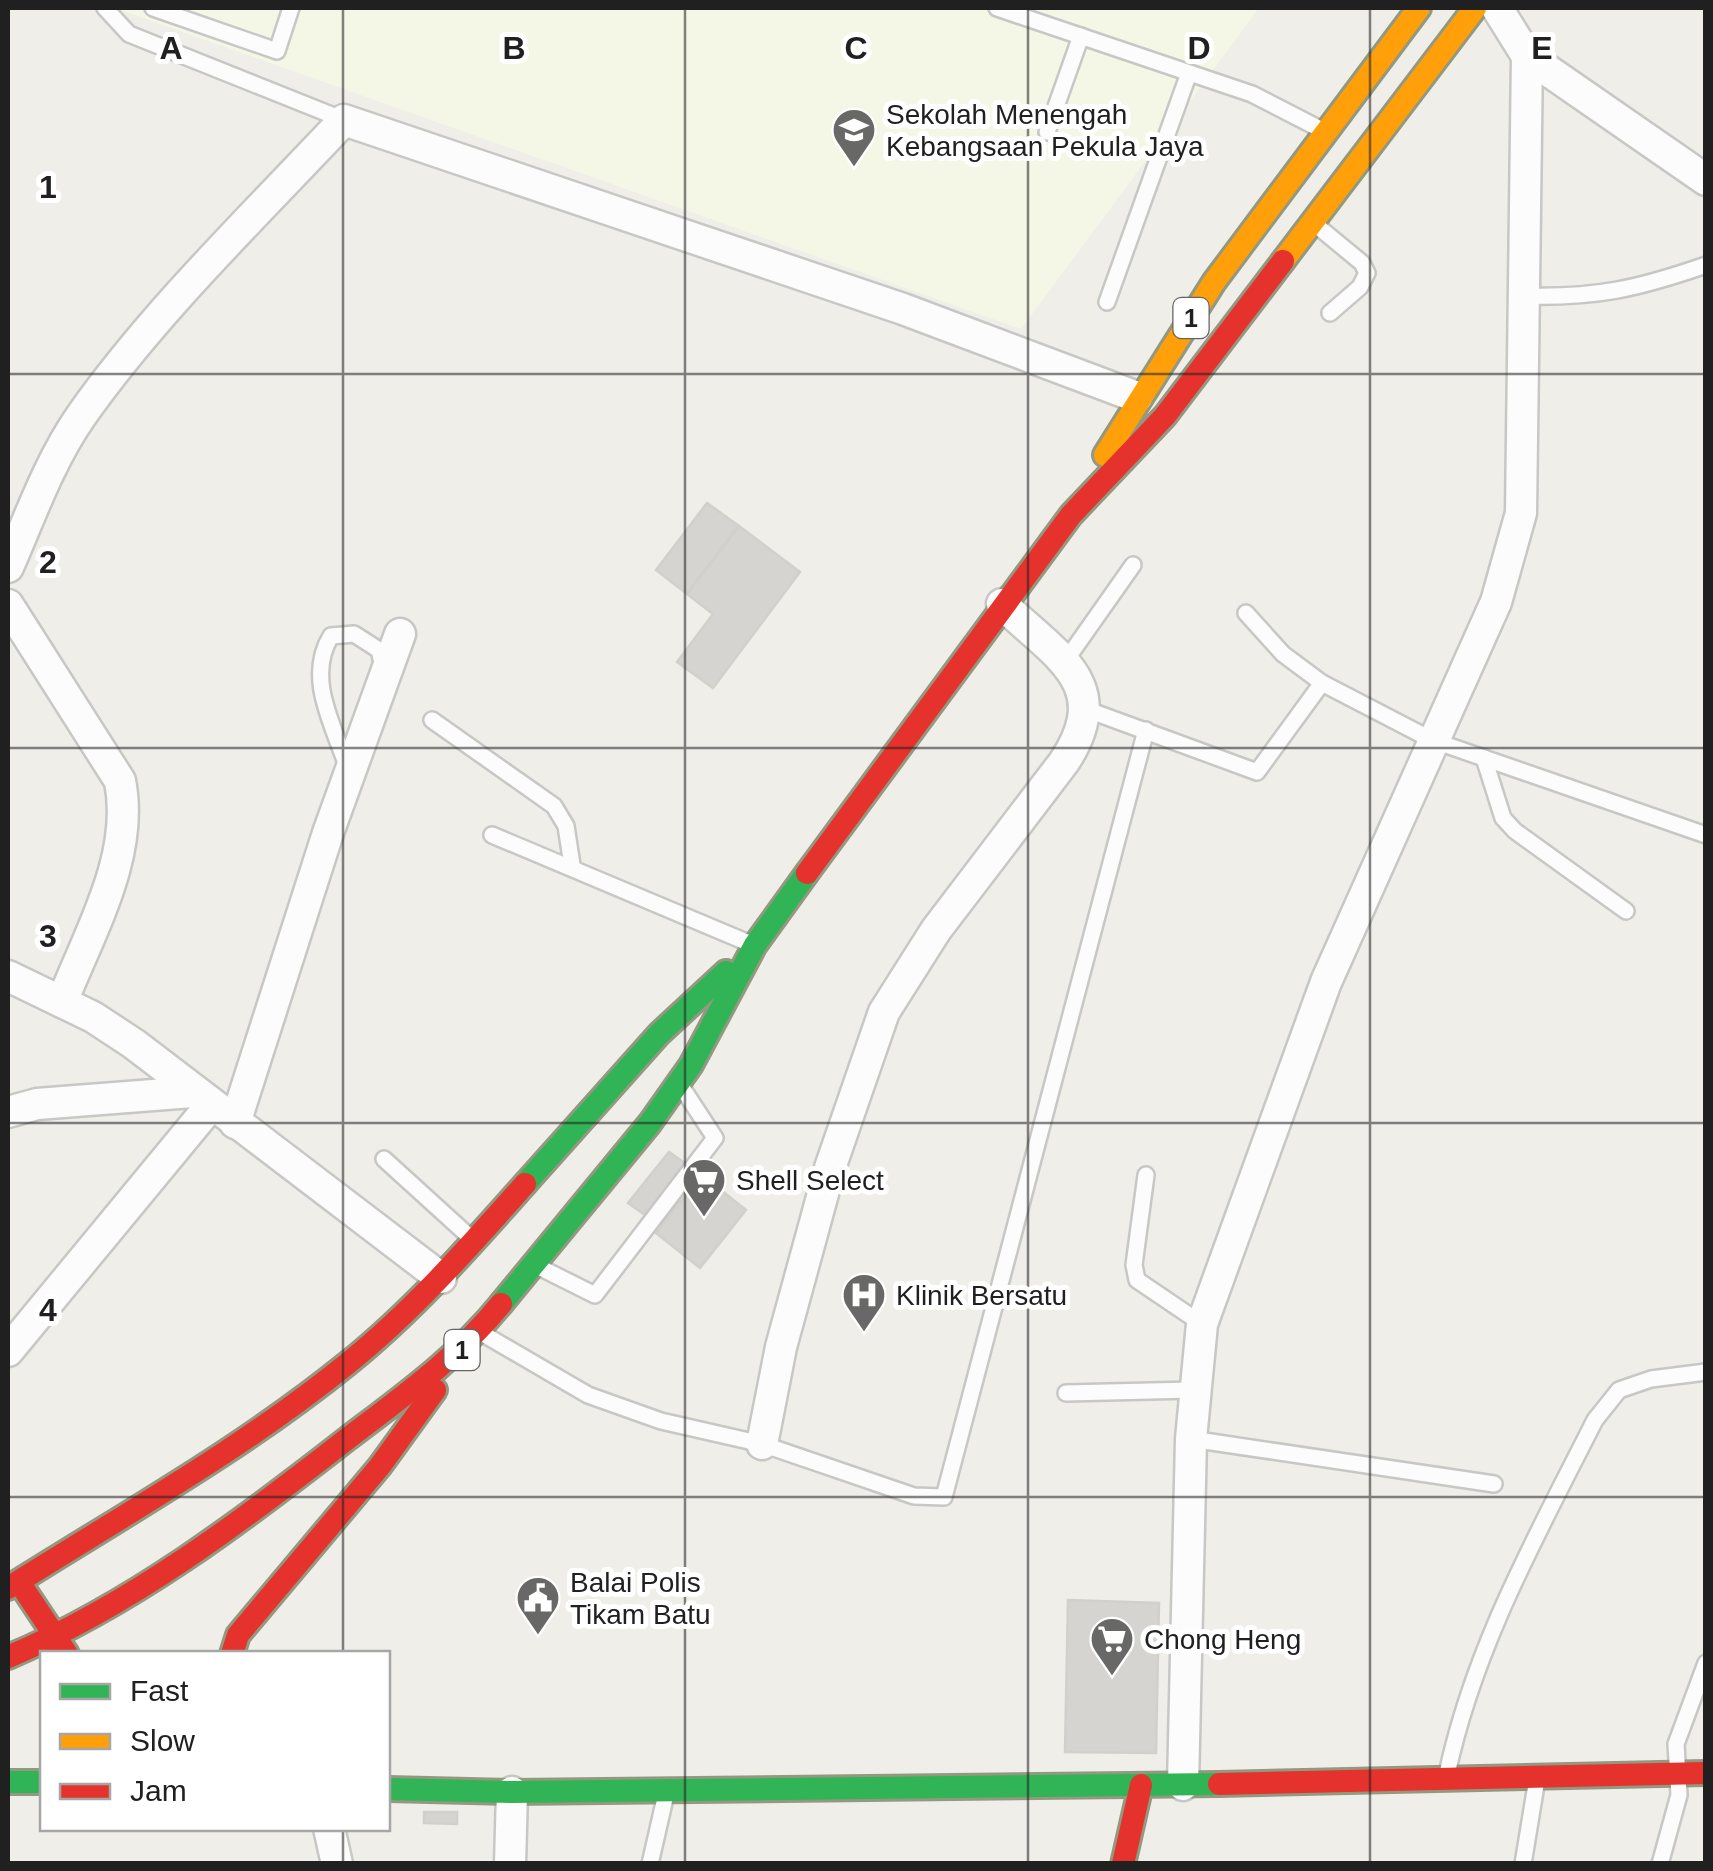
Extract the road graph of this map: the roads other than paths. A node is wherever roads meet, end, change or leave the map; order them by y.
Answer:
1 (105, 8) edge
2 (153, 8) edge
3 (290, 8) edge
4 (997, 8) edge
5 (1419, 8) edge
6 (1476, 8) edge
7 (1497, 8) edge
8 (1082, 36) junction
9 (1527, 56) junction
10 (1189, 72) junction
11 (344, 120) junction
12 (1047, 132) dead end
13 (1343, 144) junction
14 (1706, 180) edge
15 (1312, 222) junction
16 (1706, 264) edge
17 (1523, 296) junction
18 (1107, 302) dead end
19 (1330, 313) dead end
20 (1137, 397) junction
21 (1071, 515) junction
22 (1133, 565) dead end
23 (8, 567) edge
24 (1002, 604) junction
25 (8, 606) edge
26 (1246, 613) dead end
27 (400, 634) dead end
28 (1064, 663) junction
29 (385, 675) junction
30 (1322, 683) junction
31 (1088, 710) junction
32 (432, 720) dead end
33 (1146, 730) junction
34 (1432, 740) junction
35 (1484, 758) junction
36 (350, 773) junction
37 (492, 835) dead end
38 (1706, 835) edge
39 (572, 864) junction
40 (1626, 911) dead end
41 (755, 946) junction
42 (8, 976) edge
43 (62, 1002) junction
44 (678, 1082) junction
45 (213, 1107) junction
46 (8, 1112) edge
47 (384, 1159) dead end
48 (1146, 1175) dead end
49 (475, 1241) junction
50 (534, 1264) junction
51 (441, 1278) junction
52 (1202, 1324) junction
53 (472, 1339) junction
54 (8, 1350) edge
55 (1706, 1372) edge
56 (1193, 1390) junction
57 (1066, 1393) dead end
58 (1191, 1439) junction
59 (762, 1444) junction
60 (1494, 1484) dead end
61 (13, 1585) edge
62 (60, 1646) edge
63 (233, 1651) edge
64 (8, 1657) edge
65 (1706, 1663) edge
66 (1706, 1773) edge
67 (1538, 1774) junction
68 (1679, 1774) junction
69 (1446, 1778) junction
70 (8, 1782) edge
71 (40, 1782) edge
72 (1141, 1785) junction
73 (1183, 1785) junction
74 (390, 1788) edge
75 (668, 1788) junction
76 (512, 1792) junction
77 (330, 1831) edge
78 (337, 1864) edge
79 (510, 1864) edge
80 (650, 1864) edge
81 (1123, 1864) edge
82 (1523, 1864) edge
83 (1660, 1864) edge

1 - 11 lane
2 - 3 lane
4 - 8 lane
5 - 13 main road, 1
6 - 13 main road, 1
7 - 9 street
8 - 10 lane
8 - 12 lane
9 - 14 street
9 - 17 street
10 - 13 lane
10 - 18 lane
11 - 20 street
11 - 23 street
13 - 15 main road, 1
13 - 20 main road, 1
15 - 19 lane
15 - 21 main road, 1
16 - 17 lane
17 - 34 street
20 - 21 main road, 1
21 - 24 main road, 1
22 - 28 lane
24 - 28 street
24 - 41 main road, 1
25 - 43 street
26 - 30 lane
27 - 29 street
28 - 31 street
29 - 36 street
29 - 36 lane
30 - 33 lane
30 - 34 lane
31 - 33 lane
31 - 59 street
32 - 39 lane
33 - 59 lane
34 - 35 lane
34 - 52 street
35 - 38 lane
35 - 40 lane
36 - 45 street
37 - 39 lane
39 - 41 lane
41 - 44 main road, 1
41 - 49 main road, 1
42 - 43 street
43 - 45 street
44 - 50 main road, 1
44 - 50 lane
45 - 46 street
45 - 51 street
45 - 54 street
47 - 49 lane
48 - 52 lane
49 - 51 main road, 1
50 - 53 main road, 1
51 - 61 main road, 1
52 - 56 street
53 - 59 lane
53 - 62 main road, 1
53 - 63 main road
55 - 69 lane
56 - 57 lane
56 - 58 street
58 - 60 lane
58 - 73 street
61 - 62 main road
62 - 64 main road, 1
65 - 68 lane
66 - 68 main road
67 - 68 main road
67 - 69 main road
67 - 82 lane
68 - 83 lane
69 - 73 main road
70 - 71 main road
72 - 73 main road
72 - 75 main road
72 - 81 main road
74 - 76 main road
75 - 76 main road
75 - 80 lane
76 - 79 street
77 - 78 street

